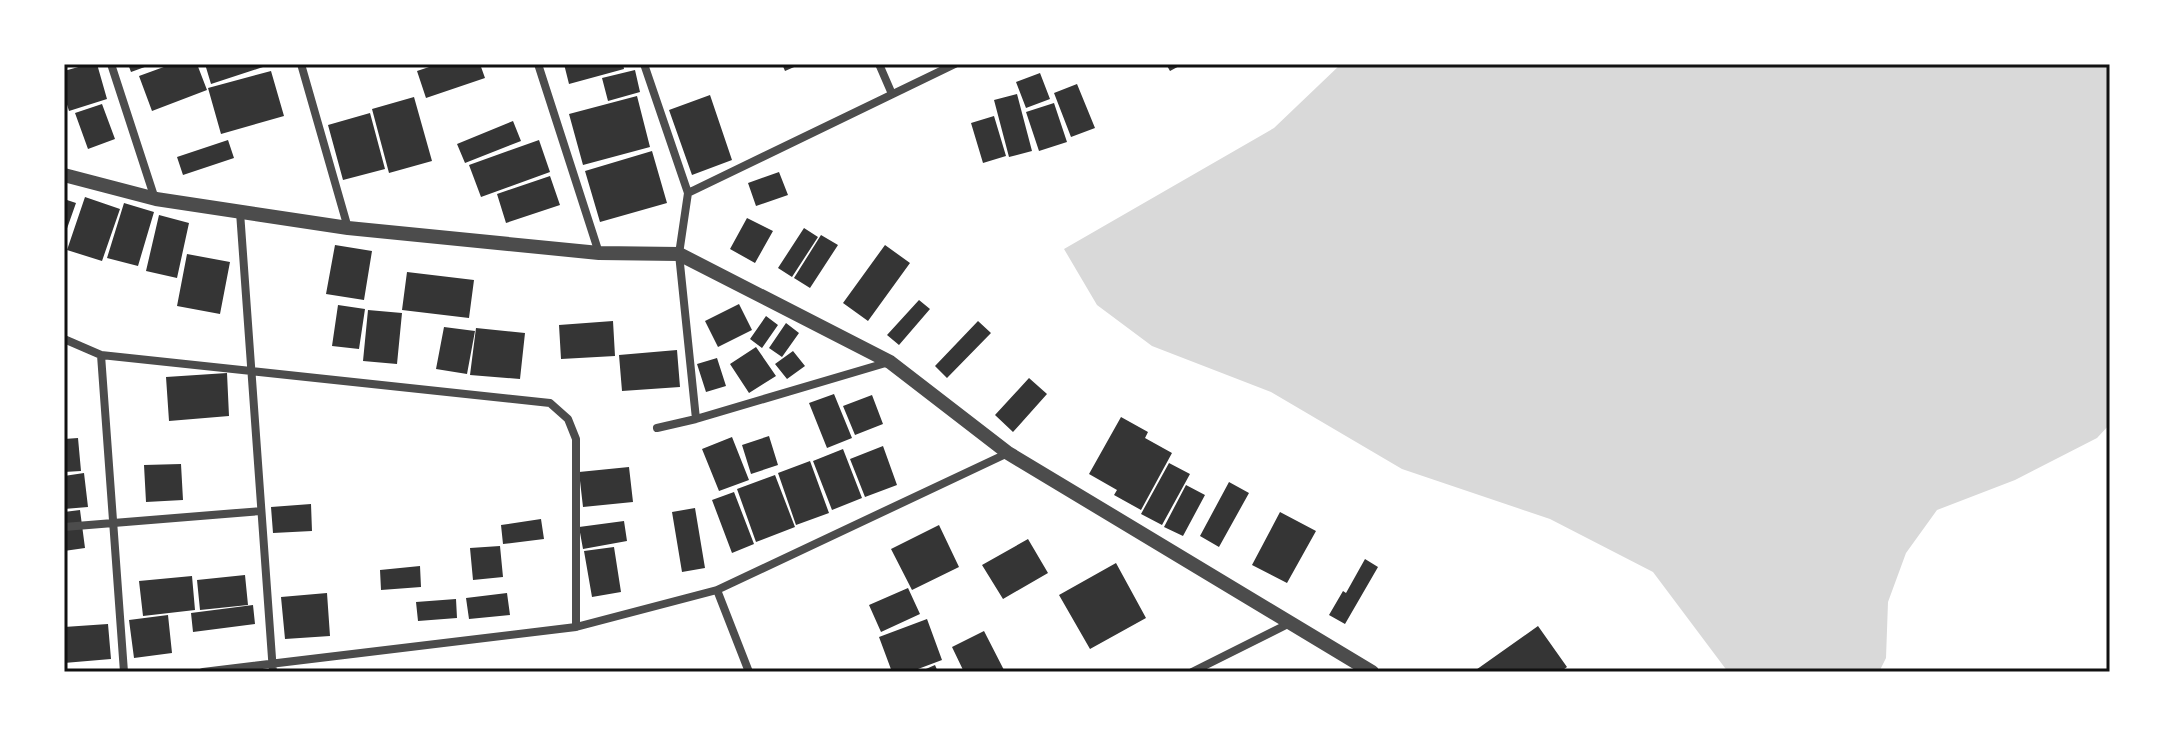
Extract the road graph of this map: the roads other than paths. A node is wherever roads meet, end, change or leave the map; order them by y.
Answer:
1 (111, 64) edge
2 (301, 64) edge
3 (538, 64) edge
4 (644, 64) edge
5 (879, 64) edge
6 (955, 64) edge
7 (892, 94) junction
8 (64, 175) edge
9 (688, 193) junction
10 (156, 199) junction
11 (240, 212) junction
12 (348, 228) junction
13 (599, 253) junction
14 (679, 254) junction
15 (64, 339) edge
16 (101, 355) junction
17 (890, 362) junction
18 (252, 369) junction
19 (696, 419) junction
20 (657, 428) dead end
21 (1008, 453) junction
22 (261, 511) junction
23 (113, 522) junction
24 (64, 527) edge
25 (717, 590) junction
26 (1293, 622) junction
27 (576, 627) junction
28 (273, 669) edge
29 (124, 672) edge
30 (203, 672) edge
31 (749, 672) edge
32 (1192, 672) edge
33 (1372, 672) edge

1 - 10 street
2 - 12 street
3 - 13 street
4 - 9 street
5 - 7 street
6 - 7 street
7 - 9 street
8 - 10 street
9 - 14 street
10 - 11 street
11 - 12 street
11 - 18 street
12 - 13 street
13 - 14 street
14 - 17 street
14 - 19 street
15 - 16 street
16 - 18 street
16 - 23 street
17 - 19 street
17 - 21 street
18 - 22 street
18 - 27 street
19 - 20 street
21 - 25 street
21 - 26 street
22 - 23 street
22 - 28 street
23 - 24 street
23 - 29 street
25 - 27 street
25 - 31 street
26 - 32 street
26 - 33 street
27 - 28 street
28 - 30 street

